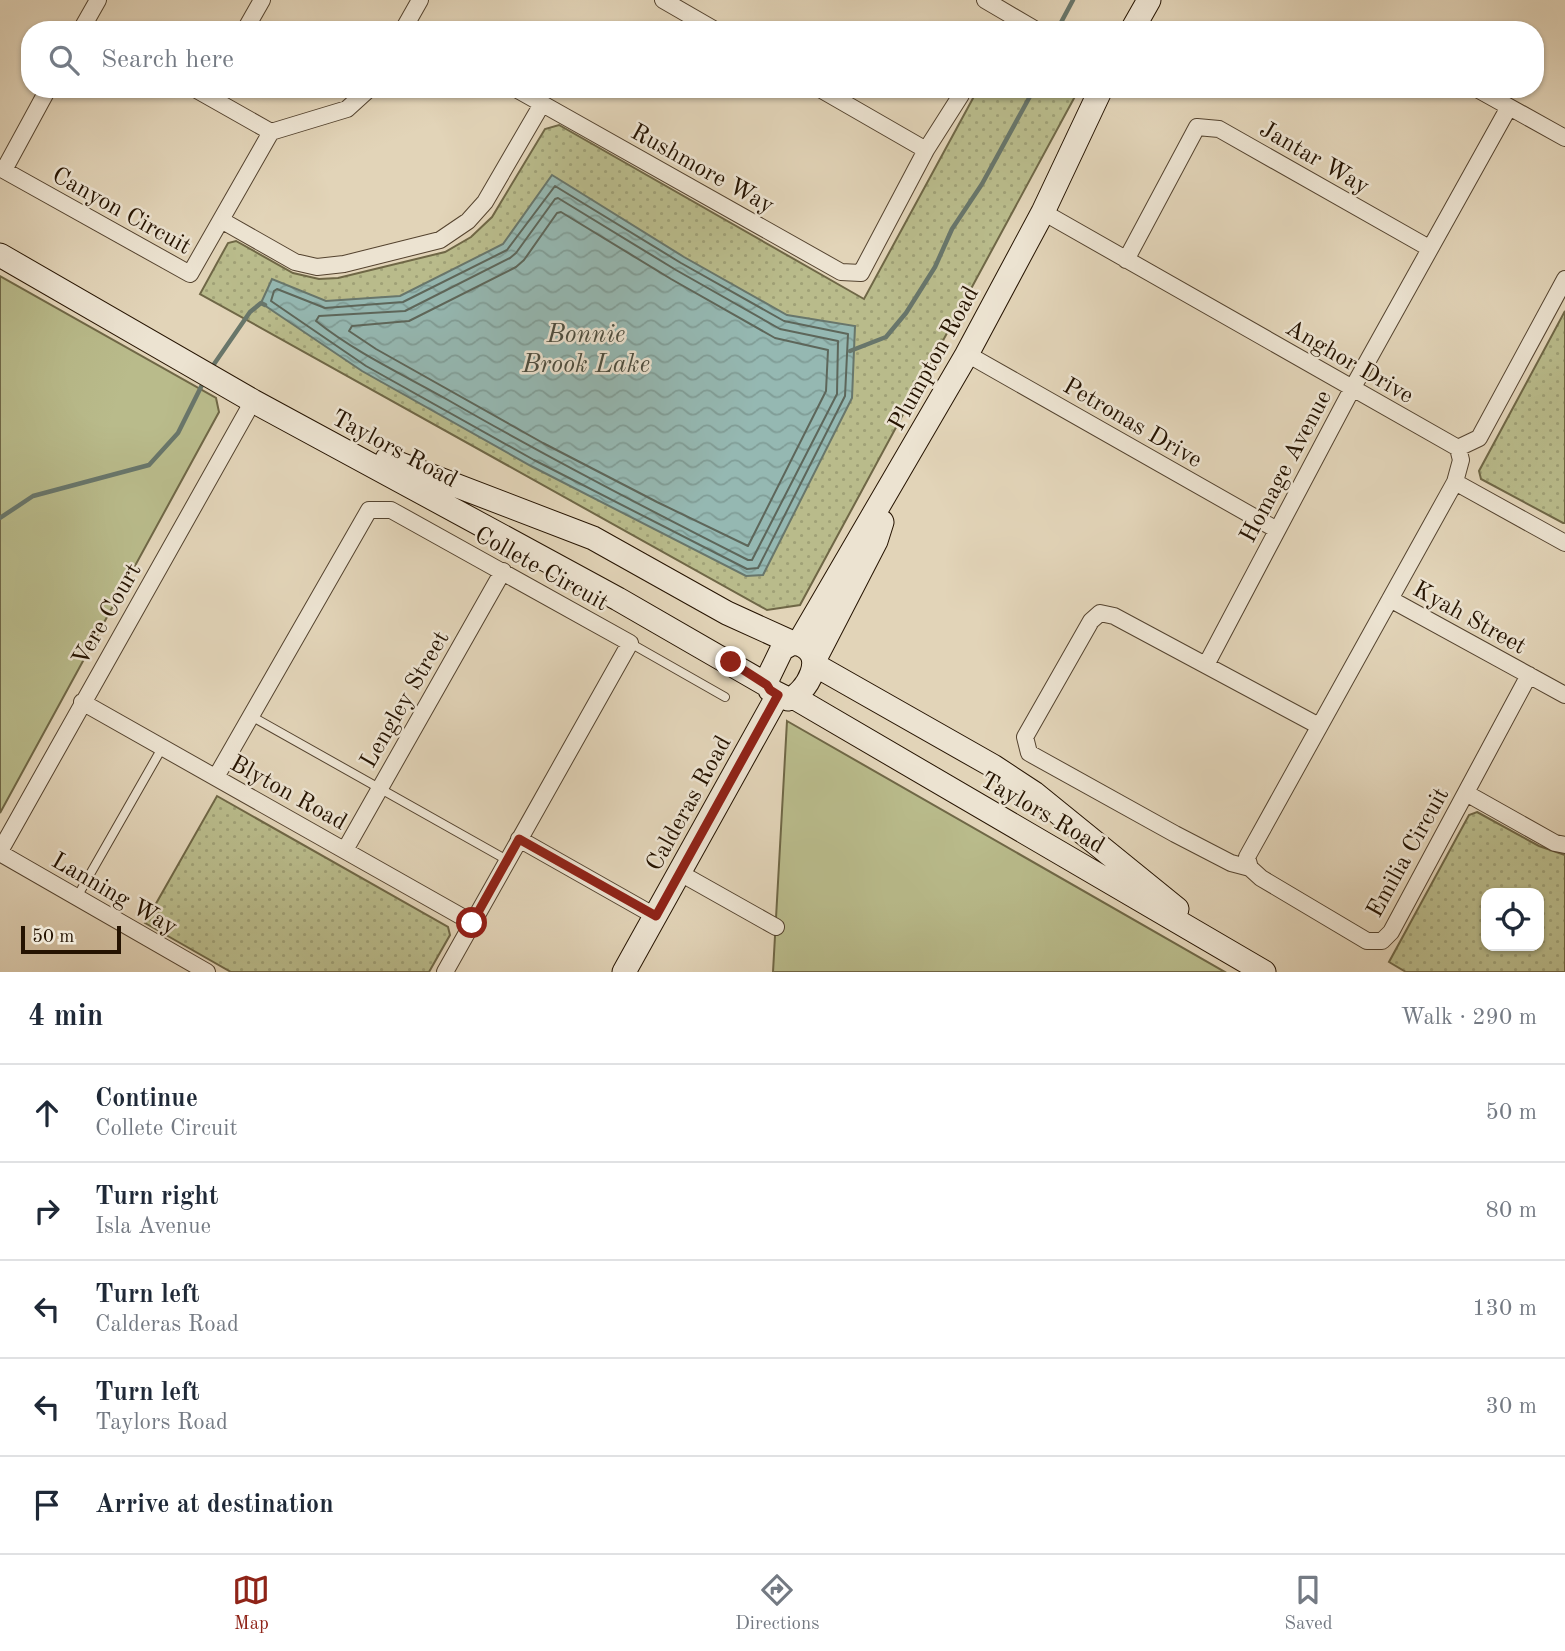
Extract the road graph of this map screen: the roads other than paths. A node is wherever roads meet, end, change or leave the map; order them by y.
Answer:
1 (98, 0) edge
2 (262, 0) edge
3 (420, 0) edge
4 (663, 0) edge
5 (985, 0) edge
6 (1149, 0) edge
7 (1009, 6) edge
8 (89, 21) edge
9 (250, 21) edge
10 (410, 21) edge
11 (699, 21) edge
12 (1026, 21) edge
13 (1137, 21) edge
14 (43, 98) edge
15 (215, 98) edge
16 (360, 98) edge
17 (532, 98) edge
18 (836, 98) edge
19 (959, 98) edge
20 (1097, 98) edge
21 (1493, 98) edge
22 (542, 104) junction
23 (1509, 107) junction
24 (271, 132) junction
25 (1565, 138) edge
26 (926, 150) junction
27 (2, 169) edge
28 (1043, 212) junction
29 (221, 220) junction
30 (1429, 248) junction
31 (0, 255) edge
32 (1126, 260) junction
33 (1565, 279) edge
34 (54, 286) junction
35 (967, 354) junction
36 (1352, 389) junction
37 (253, 401) junction
38 (1458, 448) junction
39 (1455, 482) junction
40 (1276, 530) junction
41 (1565, 542) edge
42 (503, 571) junction
43 (1390, 599) junction
44 (630, 643) junction
45 (805, 653) junction
46 (1206, 665) junction
47 (1529, 675) junction
48 (780, 693) junction
49 (1565, 695) edge
50 (725, 697) dead end
51 (82, 702) junction
52 (251, 716) junction
53 (1319, 726) junction
54 (162, 748) junction
55 (216, 777) junction
56 (379, 788) junction
57 (1466, 793) junction
58 (519, 839) junction
59 (1565, 845) edge
60 (345, 850) junction
61 (0, 852) edge
62 (508, 860) junction
63 (1250, 868) junction
64 (680, 873) junction
65 (77, 897) junction
66 (656, 916) junction
67 (472, 923) junction
68 (776, 927) dead end
69 (1207, 939) junction
70 (207, 972) edge
71 (445, 972) edge
72 (624, 972) edge
73 (1264, 972) edge

1 - 8 street
2 - 9 street
3 - 10 street
4 - 11 street
5 - 7 street
6 - 13 street
7 - 12 street
14 - 27 street
15 - 24 street
16 - 24 street
17 - 22 street
18 - 26 street
19 - 26 street
20 - 28 street, Plumpton Road
21 - 23 street
22 - 26 street, Rushmore Way
22 - 29 street
23 - 25 street
23 - 30 street, Homage Avenue
24 - 29 street, Canyon Circuit
27 - 29 street, Canyon Circuit
28 - 32 street, Anghor Drive
28 - 35 street, Plumpton Road
30 - 32 street, Jantar Way
30 - 36 street, Homage Avenue
31 - 34 street, Taylors Road
32 - 36 street, Anghor Drive
33 - 38 street
34 - 37 street, Taylors Road
34 - 45 street
35 - 40 street, Petronas Drive
35 - 45 street, Plumpton Road
36 - 38 street, Anghor Drive
36 - 40 street, Homage Avenue
37 - 48 street, Taylors Road
37 - 51 street, Vere Court
38 - 39 street
39 - 41 street
39 - 43 street
40 - 46 street, Homage Avenue
42 - 44 street, Collete Circuit
42 - 52 street, Collete Circuit
42 - 56 street, Lengley Street
43 - 47 street, Kyah Street
43 - 53 street
44 - 50 lane
44 - 58 street
45 - 48 street
45 - 48 street
45 - 69 street
46 - 53 street
46 - 63 street
47 - 49 street, Kyah Street
47 - 57 street, Emilia Circuit
48 - 64 street, Calderas Road
48 - 69 street, Taylors Road
51 - 54 street, Blyton Road
51 - 61 street, Vere Court
52 - 55 street, Collete Circuit
52 - 56 lane
53 - 63 street
54 - 55 street, Blyton Road
54 - 65 lane
55 - 60 street, Blyton Road
56 - 60 street, Lengley Street
56 - 62 lane
57 - 59 street
57 - 63 street, Emilia Circuit
58 - 62 street
58 - 66 street
60 - 67 street, Blyton Road
61 - 65 street, Lanning Way
62 - 67 street
64 - 66 street, Calderas Road
64 - 68 street
65 - 70 street, Lanning Way
66 - 72 street, Calderas Road
67 - 71 street
69 - 73 street, Taylors Road

